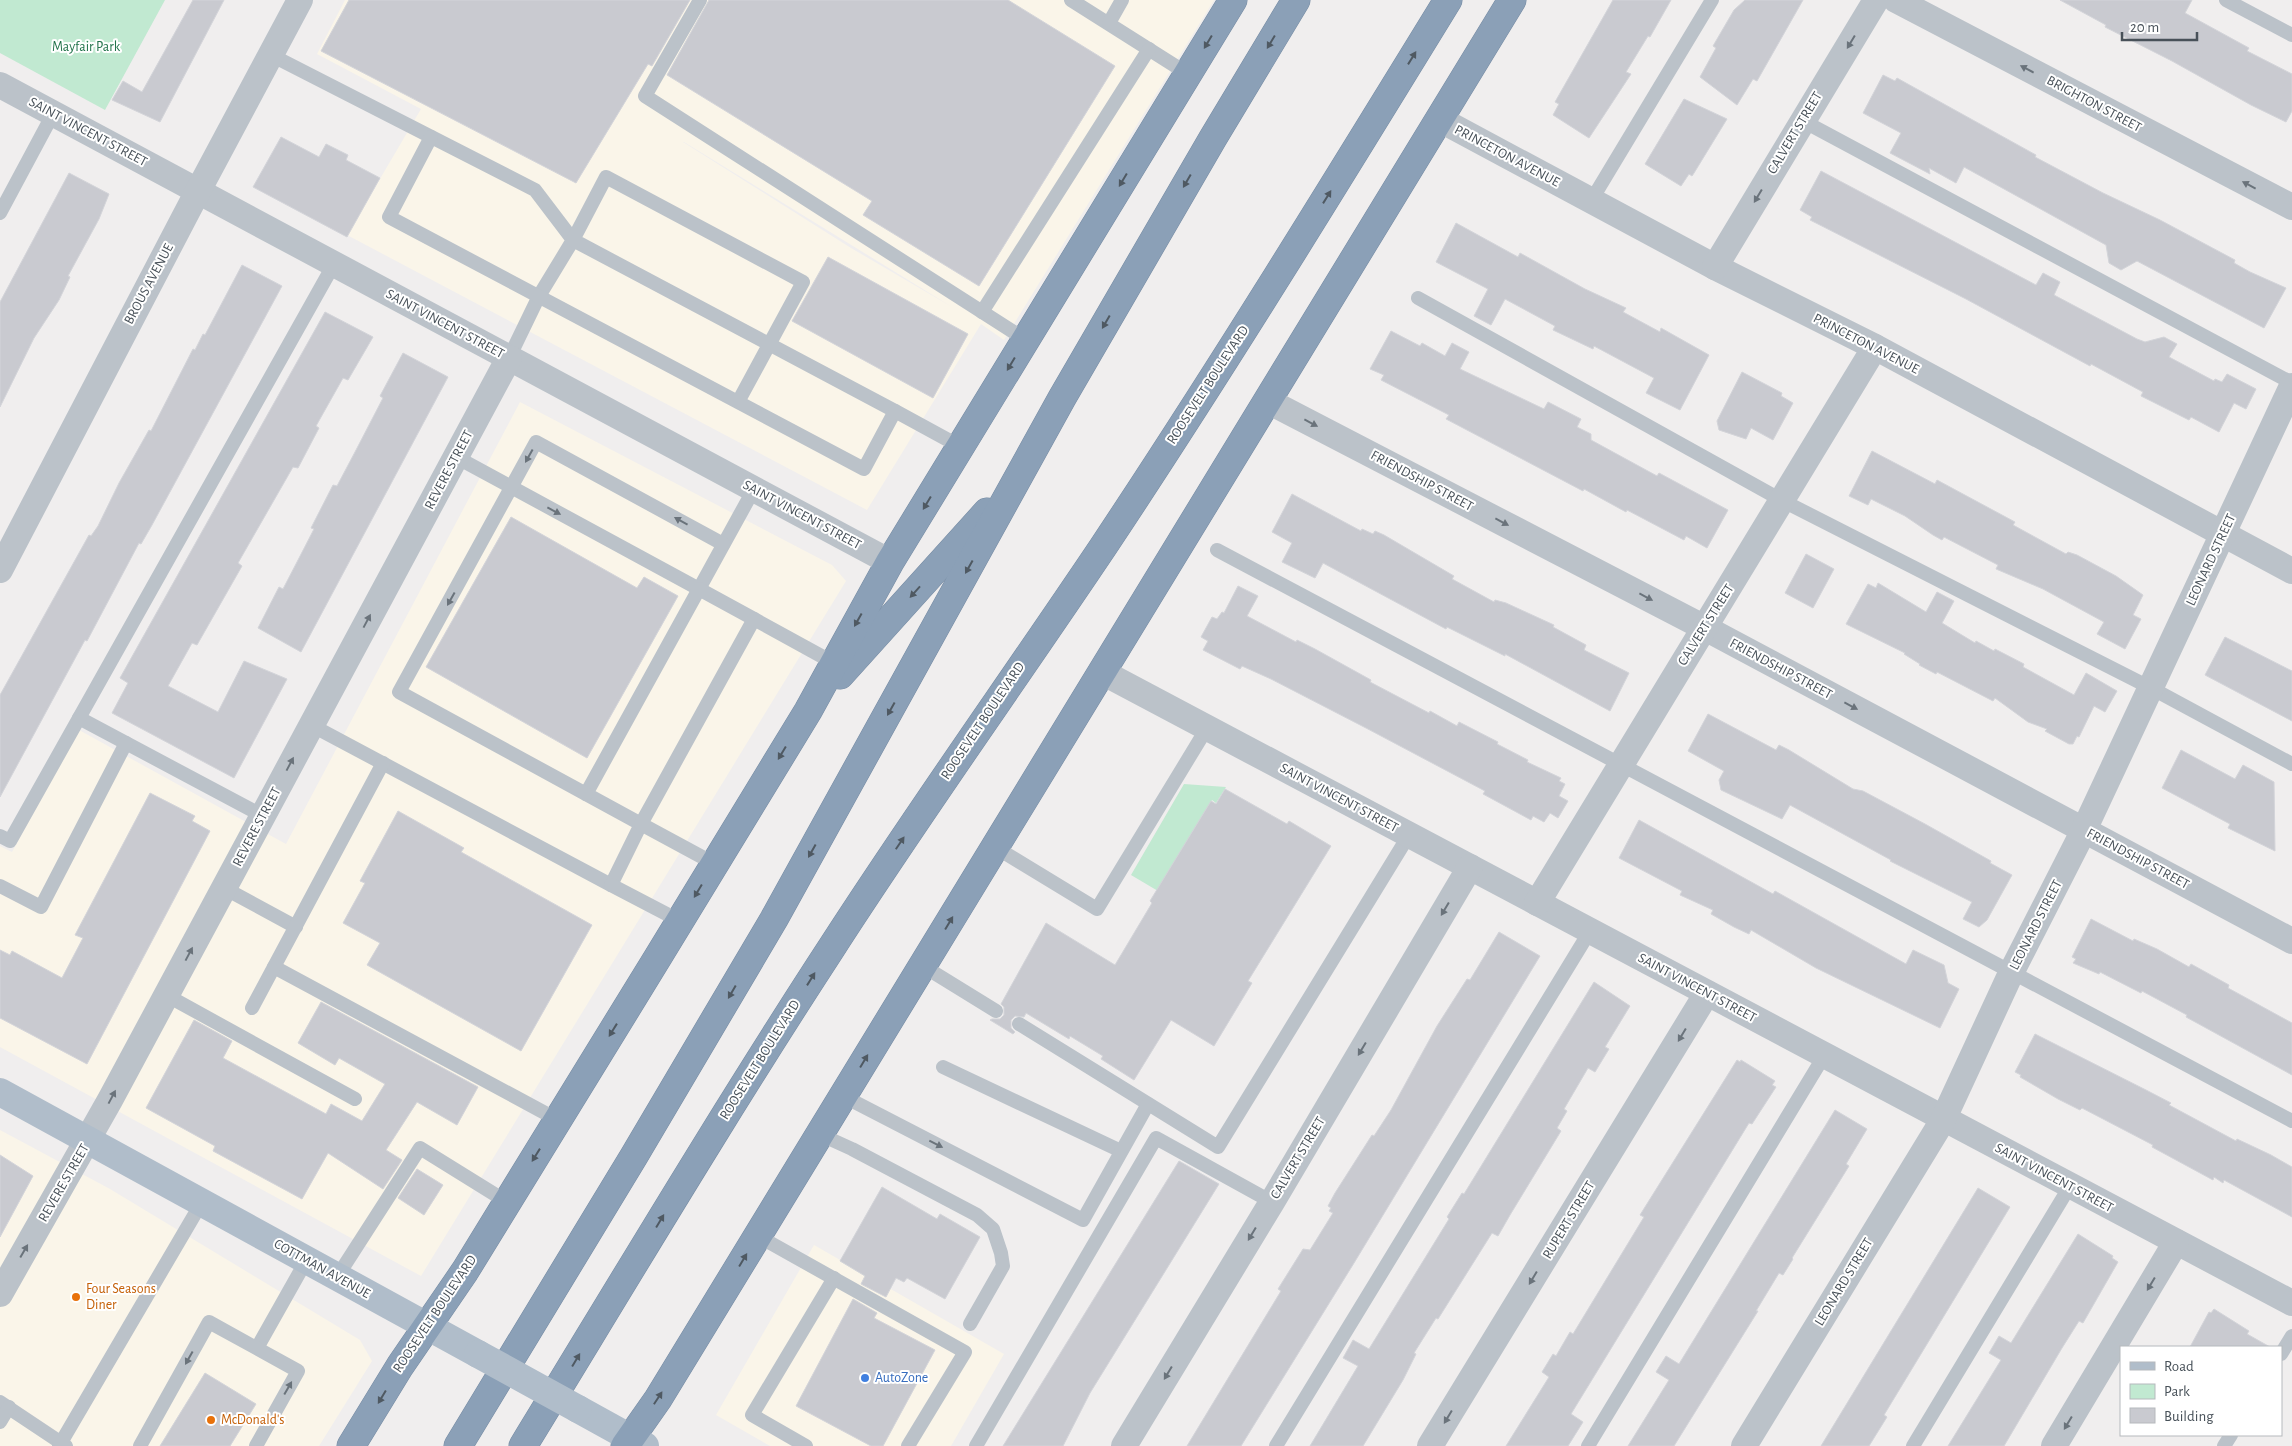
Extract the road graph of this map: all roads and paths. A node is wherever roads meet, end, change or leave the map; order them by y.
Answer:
1 (300, 0) edge
2 (700, 0) edge
3 (1071, 0) edge
4 (1122, 0) edge
5 (1233, 0) edge
6 (1296, 0) edge
7 (1448, 0) edge
8 (1489, 0) edge
9 (1512, 0) edge
10 (1712, 0) edge
11 (1876, 0) edge
12 (1896, 0) edge
13 (2226, 0) edge
14 (1108, 24) junction
15 (2292, 35) edge
16 (1149, 49) junction
17 (271, 55) junction
18 (1188, 74) junction
19 (0, 85) edge
20 (53, 114) junction
21 (1439, 119) junction
22 (1802, 122) junction
23 (431, 137) junction
24 (198, 191) junction
25 (1591, 201) junction
26 (2292, 207) edge
27 (0, 213) edge
28 (573, 240) junction
29 (334, 264) junction
30 (1715, 267) junction
31 (539, 296) junction
32 (1418, 298) dead end
33 (982, 312) junction
34 (1026, 340) junction
35 (769, 344) junction
36 (1875, 347) junction
37 (509, 358) junction
38 (2292, 384) edge
39 (1268, 401) junction
40 (738, 402) junction
41 (895, 411) junction
42 (961, 447) junction
43 (456, 457) junction
44 (1018, 478) junction
45 (512, 488) junction
46 (754, 489) junction
47 (1783, 501) junction
48 (2223, 534) junction
49 (723, 544) junction
50 (1217, 550) dead end
51 (890, 562) junction
52 (0, 570) edge
53 (2292, 571) edge
54 (699, 589) junction
55 (754, 619) junction
56 (1705, 628) junction
57 (834, 663) junction
58 (1102, 672) junction
59 (2151, 688) junction
60 (808, 711) junction
61 (79, 718) junction
62 (311, 725) junction
63 (1206, 728) junction
64 (126, 743) junction
65 (383, 763) junction
66 (1622, 764) junction
67 (2292, 764) edge
68 (586, 794) junction
69 (263, 816) junction
70 (641, 824) junction
71 (2084, 830) junction
72 (1409, 835) junction
73 (0, 836) edge
74 (995, 847) junction
75 (715, 864) junction
76 (1470, 867) junction
77 (611, 885) junction
78 (0, 886) edge
79 (224, 888) junction
80 (1537, 903) junction
81 (680, 921) junction
82 (296, 927) junction
83 (1590, 931) junction
84 (2292, 941) edge
85 (922, 966) junction
86 (274, 967) junction
87 (2012, 972) junction
88 (1707, 993) junction
89 (166, 995) junction
90 (252, 1008) dead end
91 (996, 1011) dead end
92 (1019, 1024) dead end
93 (1824, 1056) junction
94 (943, 1067) dead end
95 (0, 1092) edge
96 (843, 1096) junction
97 (355, 1099) dead end
98 (1148, 1104) junction
99 (558, 1120) junction
100 (1943, 1120) junction
101 (2292, 1121) edge
102 (820, 1134) junction
103 (88, 1140) junction
104 (1121, 1151) junction
105 (2070, 1186) junction
106 (202, 1202) junction
107 (507, 1202) junction
108 (1272, 1202) junction
109 (758, 1236) junction
110 (2176, 1242) junction
111 (306, 1261) junction
112 (337, 1277) junction
113 (834, 1278) junction
114 (0, 1294) edge
115 (2292, 1303) edge
116 (970, 1324) dead end
117 (427, 1326) junction
118 (2292, 1336) edge
119 (257, 1348) junction
120 (2282, 1352) edge
121 (4, 1404) edge
122 (0, 1422) edge
123 (633, 1443) edge
124 (62, 1445) edge
125 (140, 1446) edge
126 (256, 1446) edge
127 (352, 1446) edge
128 (458, 1446) edge
129 (523, 1446) edge
130 (806, 1446) edge
131 (908, 1446) edge
132 (976, 1446) edge
133 (1124, 1446) edge
134 (1276, 1446) edge
135 (1430, 1446) edge
136 (1588, 1446) edge
137 (1744, 1446) edge
138 (1913, 1446) edge
139 (2054, 1446) edge

1 - 17 street, BROUS AVENUE
2 - 33 lane
3 - 14 lane
4 - 14 lane
5 -> 18 highway, ROOSEVELT BOULEVARD
6 -> 44 highway
129 -> 7 highway, ROOSEVELT BOULEVARD
8 - 21 highway
9 - 21 highway
10 - 25 lane
11 -> 22 street, CALVERT STREET
26 -> 12 street, BRIGHTON STREET
13 - 15 lane
14 - 16 lane
16 - 18 lane
16 - 33 lane
17 - 23 lane
17 - 24 street, BROUS AVENUE
18 -> 34 highway, ROOSEVELT BOULEVARD
19 - 20 street, SAINT VINCENT STREET
20 - 24 street, SAINT VINCENT STREET
20 - 27 lane
21 - 25 street, PRINCETON AVENUE
21 - 39 highway
22 -> 30 street, CALVERT STREET
22 - 38 lane
23 - 28 lane
23 - 31 lane
24 - 29 street, SAINT VINCENT STREET
24 - 52 street, BROUS AVENUE
25 - 30 street, PRINCETON AVENUE
28 - 31 lane
28 - 35 lane
28 - 35 lane
29 - 37 street, SAINT VINCENT STREET
29 - 61 lane
30 - 36 street, PRINCETON AVENUE
31 - 37 lane
31 - 40 lane
32 - 47 lane
33 - 34 lane
34 -> 42 highway, ROOSEVELT BOULEVARD
35 - 40 lane
35 - 41 lane
36 - 47 street, CALVERT STREET
36 - 48 street, PRINCETON AVENUE
37 - 43 street, REVERE STREET
37 - 46 street, SAINT VINCENT STREET
38 - 48 street, LEONARD STREET
39 -> 56 street, FRIENDSHIP STREET
39 - 58 highway
40 - 41 lane
41 - 42 lane
42 -> 51 highway, ROOSEVELT BOULEVARD
43 - 45 lane
62 -> 43 street, REVERE STREET
44 -> 60 highway
44 -> 128 highway
49 -> 45 lane
45 -> 54 lane
45 -> 68 lane
46 - 49 lane
46 - 51 street, SAINT VINCENT STREET
47 - 56 street, CALVERT STREET
47 - 59 lane
48 - 53 street, PRINCETON AVENUE
48 - 59 street, LEONARD STREET
49 - 54 lane
50 - 66 lane
51 -> 57 highway, ROOSEVELT BOULEVARD
54 - 55 lane
54 - 68 lane
55 - 57 lane
55 - 70 lane
56 - 66 street, CALVERT STREET
56 -> 71 street, FRIENDSHIP STREET
57 - 60 highway, ROOSEVELT BOULEVARD
58 - 63 street, SAINT VINCENT STREET
58 - 74 highway
59 - 67 lane
59 - 71 street, LEONARD STREET
60 -> 75 highway, ROOSEVELT BOULEVARD
61 - 64 lane
61 - 73 lane
62 - 65 lane
69 -> 62 street, REVERE STREET
63 - 72 street, SAINT VINCENT STREET
63 - 74 lane
64 - 69 lane
64 - 78 lane
65 - 77 lane
65 - 82 lane
66 - 80 street, CALVERT STREET
66 - 87 lane
68 - 70 lane
69 - 79 street, REVERE STREET
70 - 75 lane
70 - 77 lane
71 - 84 street, FRIENDSHIP STREET
71 - 87 street, LEONARD STREET
72 - 76 street, SAINT VINCENT STREET
72 - 98 lane
85 -> 74 highway
75 -> 81 highway, ROOSEVELT BOULEVARD
76 - 80 street, SAINT VINCENT STREET
76 -> 108 street, CALVERT STREET
77 - 81 lane
79 - 82 lane
89 -> 79 street, REVERE STREET
80 - 83 street, SAINT VINCENT STREET
81 -> 99 highway, ROOSEVELT BOULEVARD
82 - 86 lane
83 - 88 street, SAINT VINCENT STREET
83 - 134 lane
85 - 91 lane
96 -> 85 highway
86 - 90 lane
86 - 99 lane
87 - 100 street, LEONARD STREET
87 - 101 lane
88 - 93 street, SAINT VINCENT STREET
88 -> 135 street, RUPERT STREET
89 - 97 lane
103 -> 89 street, REVERE STREET
92 - 98 lane
93 - 100 street, SAINT VINCENT STREET
93 - 136 lane
94 - 104 lane
95 - 103 main road, COTTMAN AVENUE
96 - 102 highway
96 -> 104 lane
98 - 104 lane
99 -> 107 highway, ROOSEVELT BOULEVARD
100 - 105 street, SAINT VINCENT STREET
100 - 137 street, LEONARD STREET
102 - 109 highway
102 - 116 lane
103 - 106 main road, COTTMAN AVENUE
114 -> 103 street, REVERE STREET
105 - 110 street, SAINT VINCENT STREET
105 - 138 lane
106 - 111 main road, COTTMAN AVENUE
106 - 124 lane
107 - 112 lane
107 - 117 highway, ROOSEVELT BOULEVARD
108 - 132 lane
108 -> 133 street, CALVERT STREET
109 - 113 lane
123 -> 109 highway
110 - 115 street, SAINT VINCENT STREET
110 -> 139 street
111 - 112 main road, COTTMAN AVENUE
111 - 119 lane
112 - 117 main road, COTTMAN AVENUE
113 - 130 lane
113 - 131 lane
117 - 123 main road, COTTMAN AVENUE, bridge
117 -> 127 highway, ROOSEVELT BOULEVARD
118 - 120 lane
119 -> 125 lane
126 -> 119 lane
121 - 122 lane
121 - 124 lane

